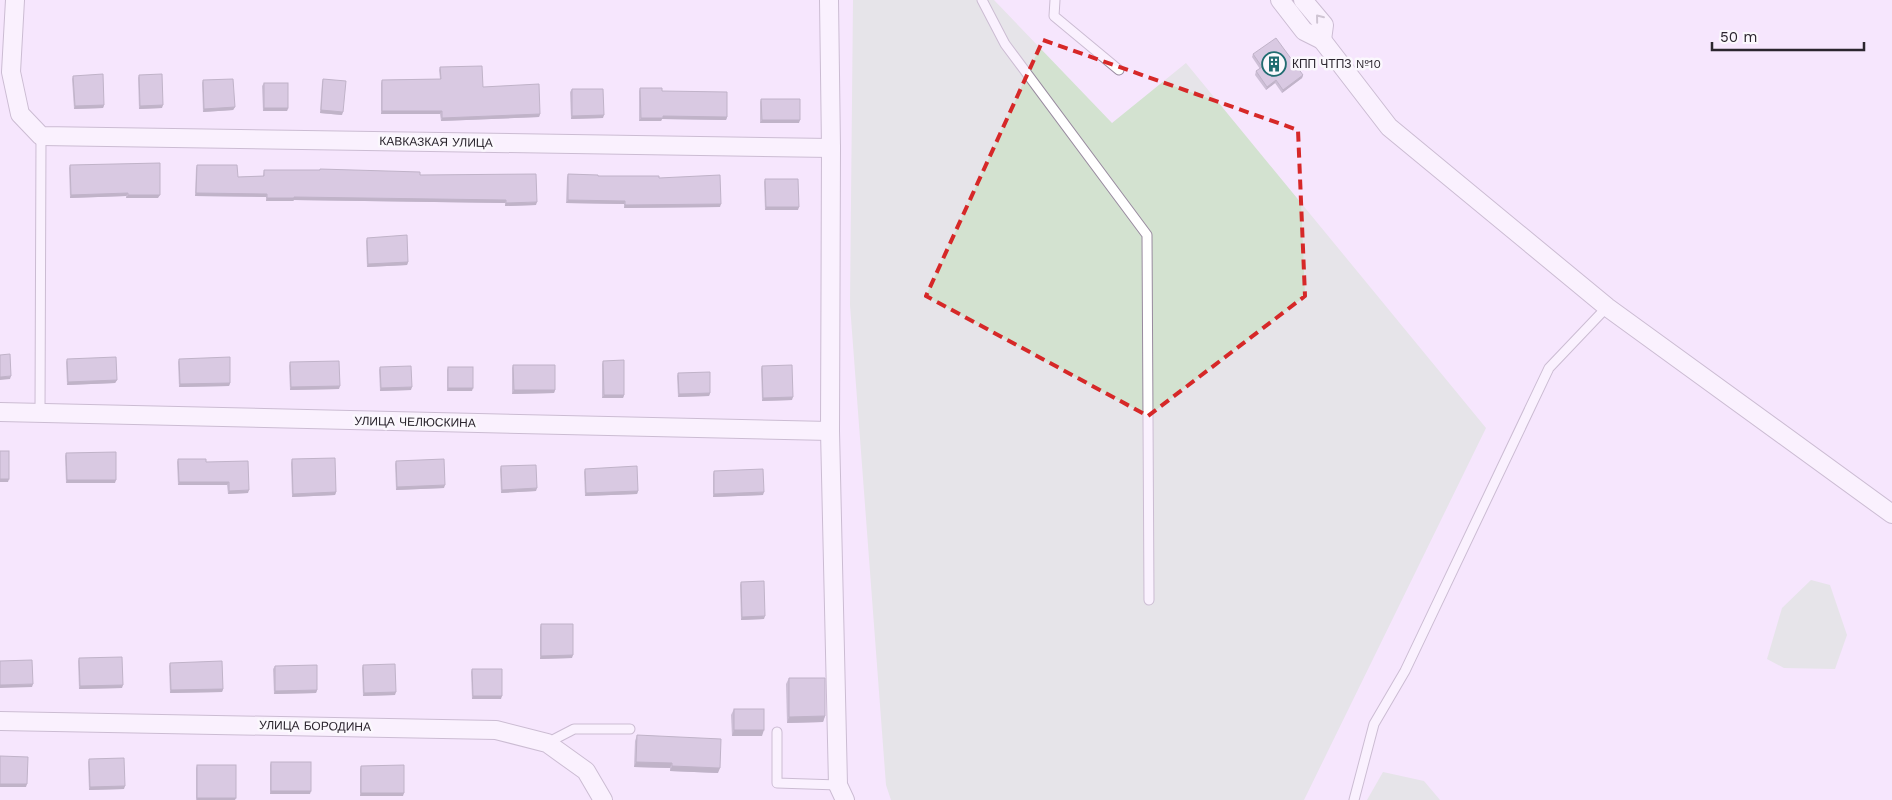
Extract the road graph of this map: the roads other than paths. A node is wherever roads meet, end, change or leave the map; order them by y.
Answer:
1 (15, 0) edge
2 (829, 0) edge
3 (982, 0) edge
4 (1055, 0) edge
5 (1280, 0) edge
6 (1303, 0) edge
7 (1322, 40) junction
8 (1119, 70) dead end
9 (41, 136) junction
10 (831, 148) junction
11 (1608, 307) junction
12 (0, 412) edge
13 (40, 413) junction
14 (830, 431) junction
15 (1892, 514) edge
16 (1149, 600) dead end
17 (0, 721) edge
18 (630, 729) dead end
19 (777, 732) dead end
20 (547, 743) junction
21 (842, 792) edge
22 (603, 800) edge
23 (1354, 800) edge

1 - 9 street
2 - 10 street
3 - 16 lane
4 - 8 lane
5 - 7 street
7 -> 6 street
7 - 11 street
9 - 10 street, КАВКАЗКАЯ УЛИЦА
9 - 13 lane
10 - 14 street
11 - 15 street
11 - 23 lane
12 - 13 street, УЛИЦА ЧЕЛЮСКИНА
13 - 14 street, УЛИЦА ЧЕЛЮСКИНА
14 - 21 street
17 - 20 street, УЛИЦА БОРОДИНА
18 - 20 lane
19 - 21 lane
20 - 22 street, УЛИЦА БОРОДИНА

